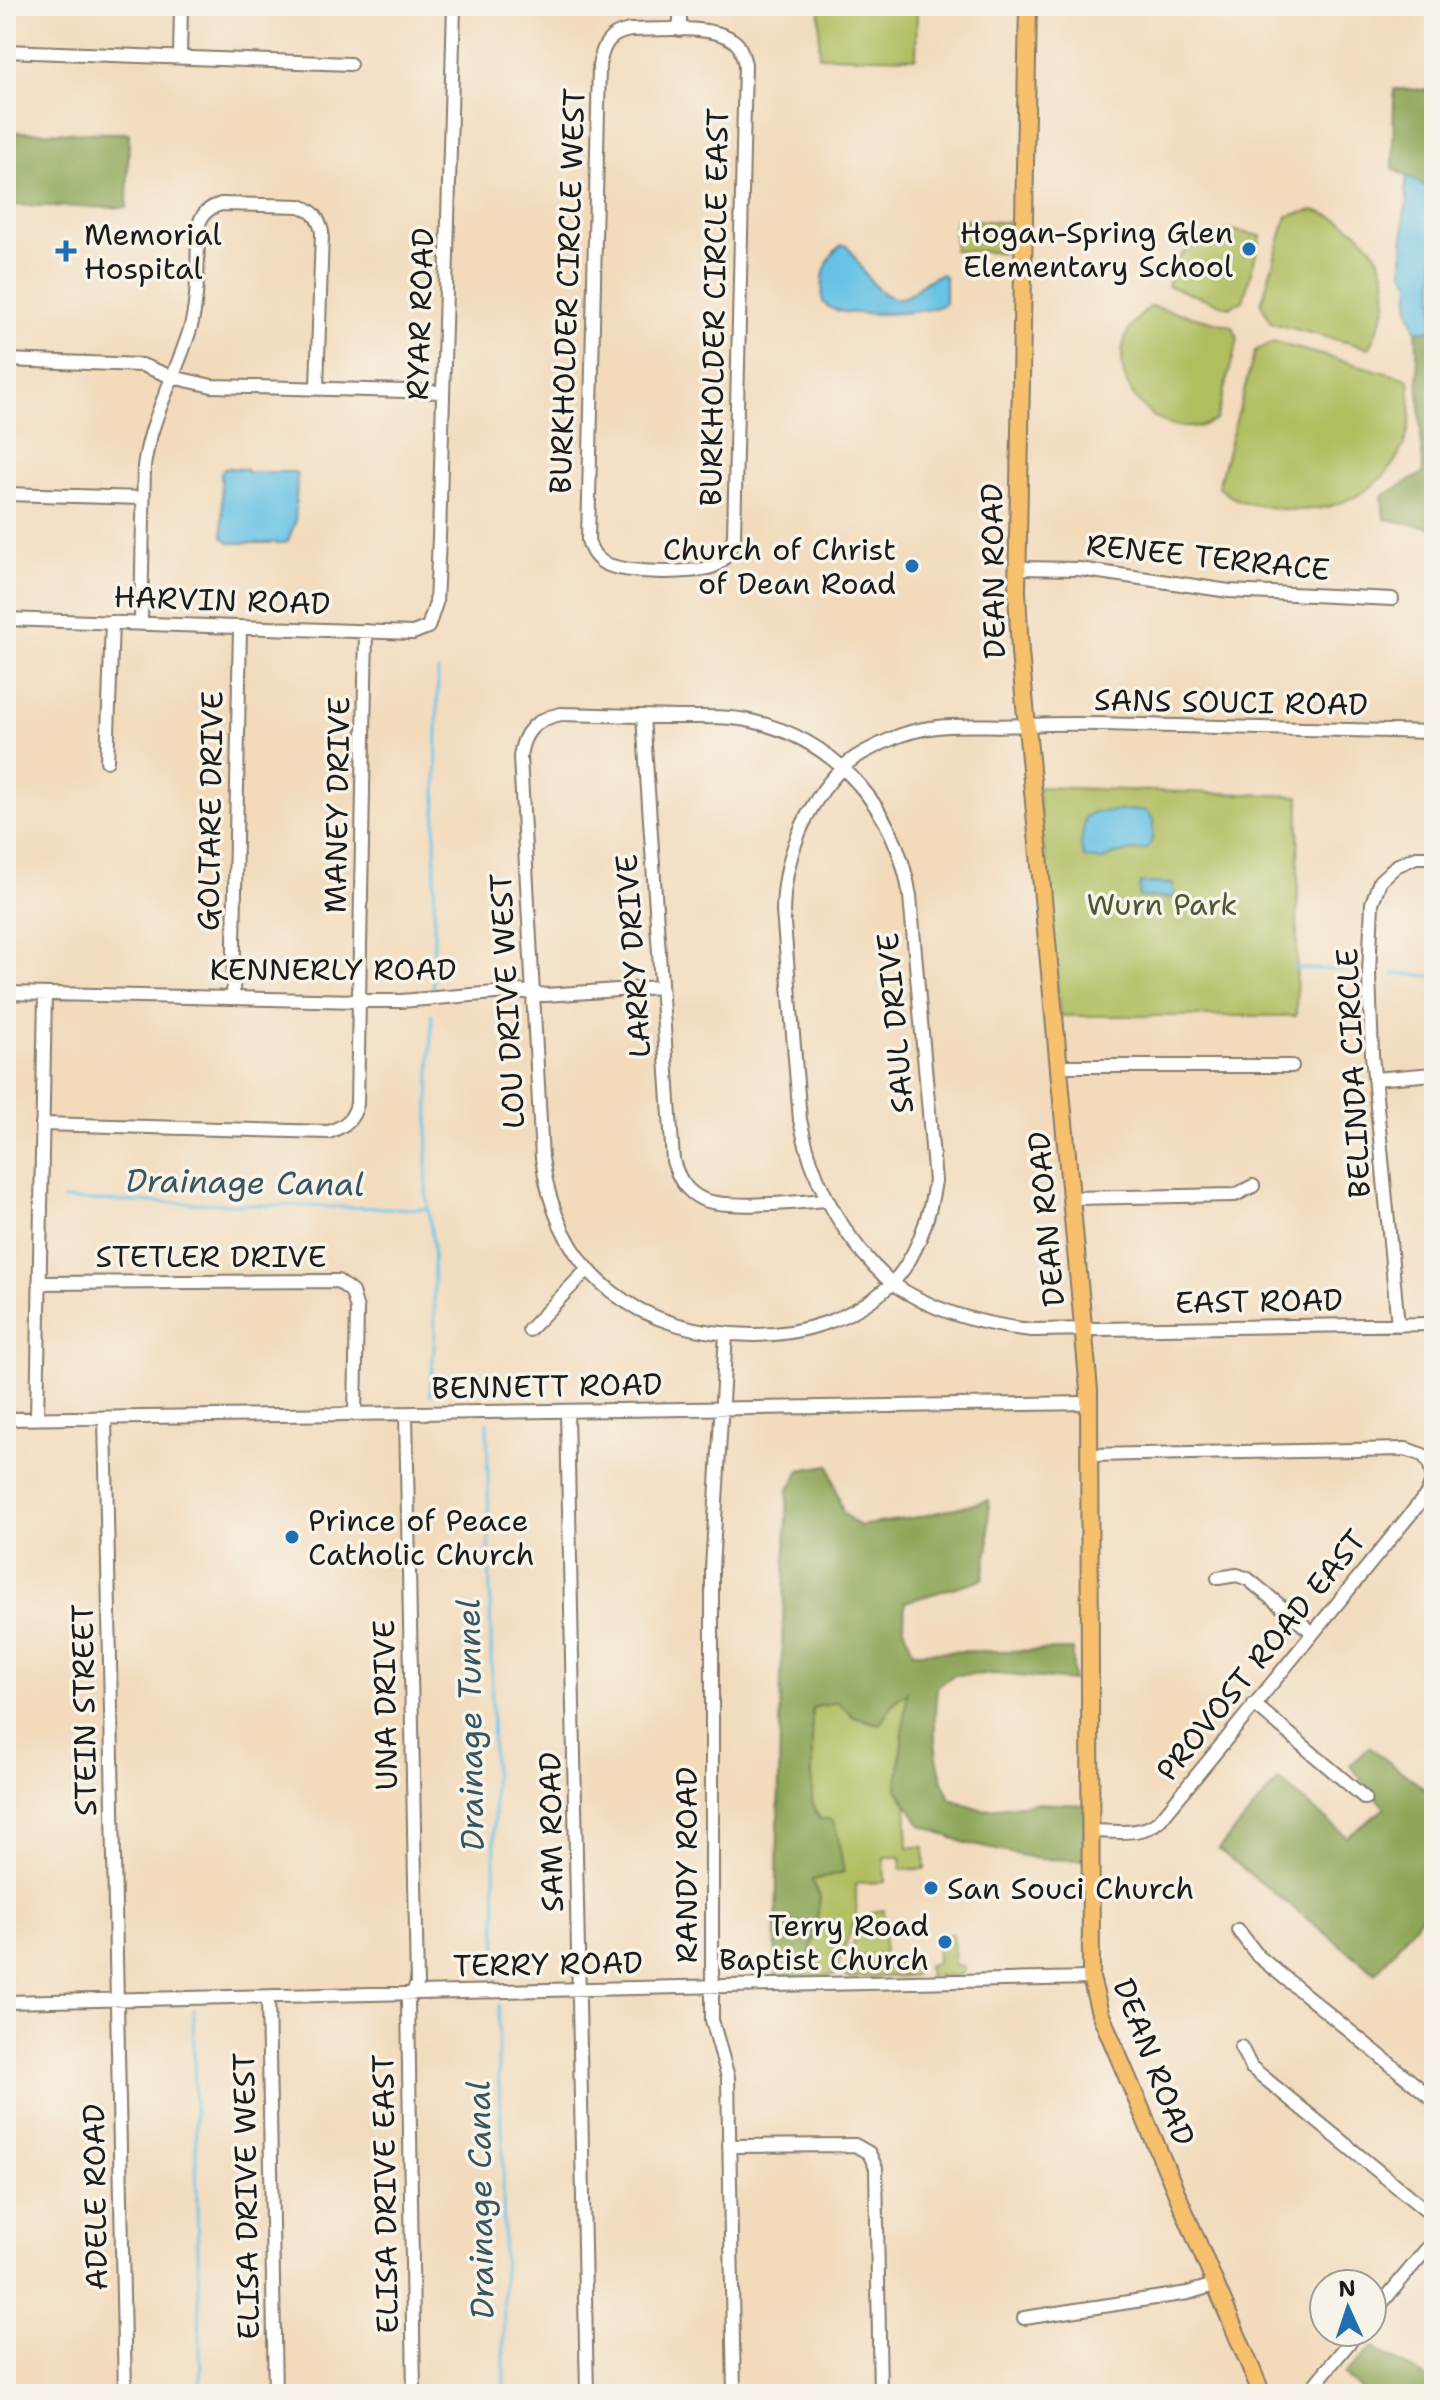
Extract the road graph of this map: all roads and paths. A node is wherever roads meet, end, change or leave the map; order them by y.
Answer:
1 (181, 6) edge
2 (454, 6) edge
3 (680, 6) edge
4 (1028, 6) edge
5 (680, 30) junction
6 (6, 51) edge
7 (180, 57) junction
8 (350, 64) dead end
9 (6, 360) edge
10 (172, 377) junction
11 (317, 388) junction
12 (443, 392) junction
13 (6, 494) edge
14 (143, 498) junction
15 (1018, 568) junction
16 (655, 570) joint
17 (1392, 599) dead end
18 (6, 619) edge
19 (112, 622) junction
20 (431, 622) joint
21 (141, 623) junction
22 (240, 627) junction
23 (366, 631) junction
24 (643, 716) junction
25 (535, 723) joint
26 (1027, 725) junction
27 (1434, 732) edge
28 (107, 761) dead end
29 (843, 766) junction
30 (1434, 857) edge
31 (660, 987) junction
32 (6, 993) edge
33 (532, 993) junction
34 (45, 994) junction
35 (233, 997) junction
36 (360, 1001) junction
37 (1059, 1066) junction
38 (1292, 1066) dead end
39 (1434, 1074) edge
40 (1374, 1079) junction
41 (42, 1124) junction
42 (1253, 1186) dead end
43 (1072, 1198) junction
44 (826, 1200) junction
45 (588, 1269) junction
46 (39, 1283) junction
47 (892, 1284) junction
48 (1434, 1324) edge
49 (1398, 1325) junction
50 (1085, 1329) junction
51 (529, 1330) dead end
52 (726, 1334) junction
53 (1090, 1403) junction
54 (721, 1410) junction
55 (567, 1412) junction
56 (355, 1414) junction
57 (406, 1414) junction
58 (105, 1418) junction
59 (6, 1419) edge
60 (37, 1419) junction
61 (1090, 1455) junction
62 (1432, 1461) edge
63 (1218, 1578) dead end
64 (1313, 1633) junction
65 (1254, 1704) junction
66 (1365, 1798) dead end
67 (1091, 1831) junction
68 (1238, 1930) dead end
69 (1091, 1978) junction
70 (712, 1986) junction
71 (580, 1990) junction
72 (411, 1994) junction
73 (268, 1997) junction
74 (118, 2000) junction
75 (6, 2002) edge
76 (1241, 2047) dead end
77 (1434, 2100) edge
78 (729, 2146) junction
79 (1434, 2217) edge
80 (1434, 2240) edge
81 (1214, 2285) junction
82 (1388, 2296) edge
83 (1024, 2318) dead end
84 (1345, 2348) edge
85 (125, 2394) edge
86 (275, 2394) edge
87 (414, 2394) edge
88 (587, 2394) edge
89 (734, 2394) edge
90 (880, 2394) edge
91 (1262, 2394) edge
92 (1307, 2394) edge

1 - 7 street
2 - 12 street, RYAR ROAD
3 - 5 street
4 - 15 main road, DEAN ROAD
5 - 16 street, BURKHOLDER CIRCLE EAST
5 - 16 street, BURKHOLDER CIRCLE WEST
6 - 7 street
7 - 8 street
9 - 10 street
10 - 11 street
10 - 11 street
10 - 14 street
11 - 12 street
12 - 20 street, RYAR ROAD
13 - 14 street
14 - 21 street
15 - 17 street, RENEE TERRACE
15 - 26 main road, DEAN ROAD
18 - 19 street, HARVIN ROAD
19 - 21 street, HARVIN ROAD
19 - 28 street
20 - 23 street, HARVIN ROAD
21 - 22 street, HARVIN ROAD
22 - 23 street, HARVIN ROAD
22 - 35 street, GOLTARE DRIVE
23 - 36 street, MANEY DRIVE
24 - 25 street, SAUL DRIVE
24 - 29 street, SAUL DRIVE
24 - 31 street, LARRY DRIVE
25 - 33 street, LOU DRIVE WEST
26 - 27 street, SANS SOUCI ROAD
26 - 29 street, SANS SOUCI ROAD
26 - 37 main road, DEAN ROAD
29 - 44 street
29 - 47 street, SAUL DRIVE
30 - 40 street, BELINDA CIRCLE
31 - 33 street, KENNERLY ROAD
31 - 44 street, LARRY DRIVE
32 - 34 street, KENNERLY ROAD
33 - 36 street, KENNERLY ROAD
33 - 45 street, LOU DRIVE WEST
34 - 35 street, KENNERLY ROAD
34 - 41 street
35 - 36 street, KENNERLY ROAD
36 - 41 street, MANEY DRIVE
37 - 38 street
37 - 43 main road, DEAN ROAD
39 - 40 street
40 - 49 street, BELINDA CIRCLE
41 - 46 street
42 - 43 street
43 - 50 main road, DEAN ROAD
44 - 47 street
45 - 51 street
45 - 52 street, LOU DRIVE WEST
46 - 56 street, STETLER DRIVE
46 - 60 street
47 - 50 street, EAST ROAD
47 - 52 street, LOU DRIVE WEST
48 - 49 street, EAST ROAD
49 - 50 street, EAST ROAD
50 - 53 main road, DEAN ROAD
52 - 54 street, RANDY ROAD
53 - 54 street, BENNETT ROAD
53 - 61 main road, DEAN ROAD
54 - 55 street, BENNETT ROAD
54 - 70 street, RANDY ROAD
55 - 57 street, BENNETT ROAD
55 - 71 street, SAM ROAD
56 - 57 street, BENNETT ROAD
56 - 58 street, BENNETT ROAD
57 - 72 street, UNA DRIVE
58 - 60 street, BENNETT ROAD
58 - 74 street, STEIN STREET
59 - 60 street, BENNETT ROAD
61 - 62 street
61 - 67 main road, DEAN ROAD
62 - 64 street, PROVOST ROAD EAST
63 - 64 street
64 - 65 street, PROVOST ROAD EAST
65 - 66 street
65 - 67 street, PROVOST ROAD EAST
67 - 69 main road, DEAN ROAD
68 - 77 street
69 - 70 street, TERRY ROAD
69 - 81 main road, DEAN ROAD
70 - 71 street, TERRY ROAD
70 - 78 street, RANDY ROAD
71 - 72 street, TERRY ROAD
71 - 88 street, SAM ROAD
72 - 73 street, TERRY ROAD
72 - 87 street, ELISA DRIVE EAST
73 - 74 street, TERRY ROAD
73 - 86 street, ELISA DRIVE WEST
74 - 75 street, TERRY ROAD
74 - 85 street, ADELE ROAD
76 - 79 street
78 - 89 street, RANDY ROAD
78 - 90 street
80 - 82 street
81 - 83 street
81 - 91 main road, DEAN ROAD
84 - 92 street

